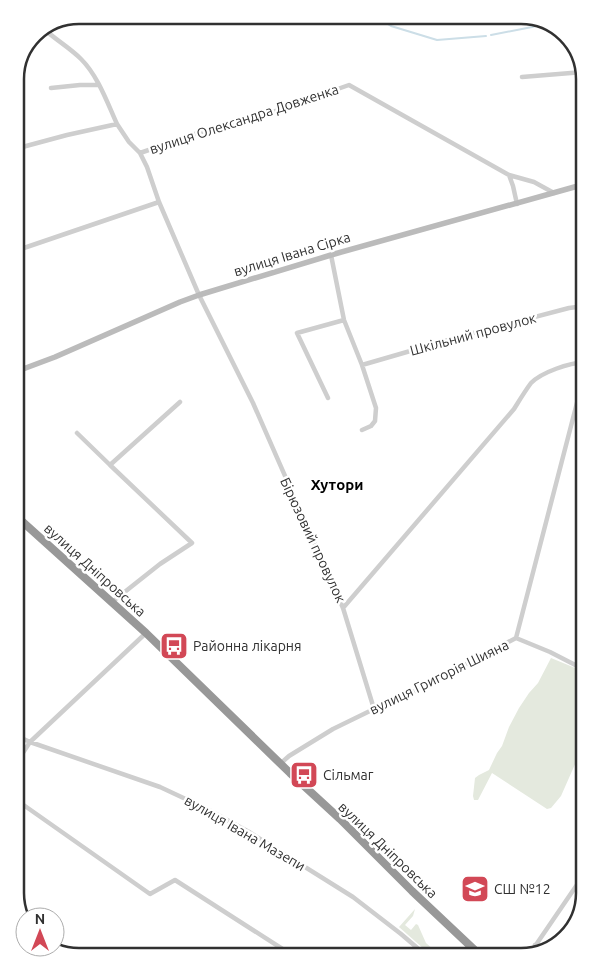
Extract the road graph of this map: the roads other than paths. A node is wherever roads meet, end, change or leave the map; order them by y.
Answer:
1 (48, 33) edge
2 (576, 73) edge
3 (522, 77) dead end
4 (98, 85) junction
5 (51, 88) dead end
6 (117, 124) junction
7 (24, 147) edge
8 (140, 153) junction
9 (509, 175) junction
10 (576, 186) edge
11 (554, 193) junction
12 (159, 202) junction
13 (517, 204) junction
14 (24, 248) edge
15 (331, 255) junction
16 (199, 295) junction
17 (576, 307) edge
18 (344, 320) junction
19 (576, 362) edge
20 (362, 365) junction
21 (24, 369) edge
22 (328, 398) dead end
23 (180, 402) dead end
24 (576, 407) edge
25 (362, 430) dead end
26 (77, 432) dead end
27 (110, 465) junction
28 (24, 523) edge
29 (112, 602) junction
30 (343, 608) junction
31 (146, 633) junction
32 (516, 638) junction
33 (576, 665) edge
34 (374, 708) junction
35 (24, 739) edge
36 (30, 742) junction
37 (24, 751) edge
38 (280, 764) junction
39 (24, 805) edge
40 (576, 886) edge
41 (535, 945) edge
42 (281, 948) edge
43 (417, 948) edge
44 (472, 948) edge

1 - 4 street, вулиця Олександра Довженка
2 - 3 street
4 - 5 street
4 - 6 street, вулиця Олександра Довженка
6 - 7 street
6 - 8 street, вулиця Олександра Довженка
8 - 9 street, вулиця Олександра Довженка
8 - 12 street, Бірюзовий провулок
9 - 11 street, вулиця Олександра Довженка
9 - 13 street
10 - 11 street, вулиця Івана Сірка
11 - 13 street, вулиця Івана Сірка
12 - 14 street
12 - 16 street, Бірюзовий провулок
13 - 15 street, вулиця Івана Сірка
15 - 16 street, вулиця Івана Сірка
15 - 18 street
16 - 21 street, вулиця Івана Сірка
16 - 30 street, Бірюзовий провулок
17 - 20 street, Шкільний провулок
18 - 20 street
18 - 22 street
19 - 30 street, Бірюзовий провулок
20 - 25 street
23 - 27 street
24 - 32 street, вулиця Григорія Шияна
26 - 27 street
27 - 29 street
28 - 29 highway, вулиця Дніпровська
29 - 31 highway, вулиця Дніпровська
30 - 34 street
31 - 36 street
31 - 38 highway, вулиця Дніпровська
32 - 33 street
32 - 34 street, вулиця Григорія Шияна
34 - 38 street, вулиця Григорія Шияна
35 - 36 street, вулиця Івана Мазепи
36 - 37 street
36 - 43 street, вулиця Івана Мазепи
38 - 44 highway, вулиця Дніпровська
39 - 42 street
40 - 41 street

